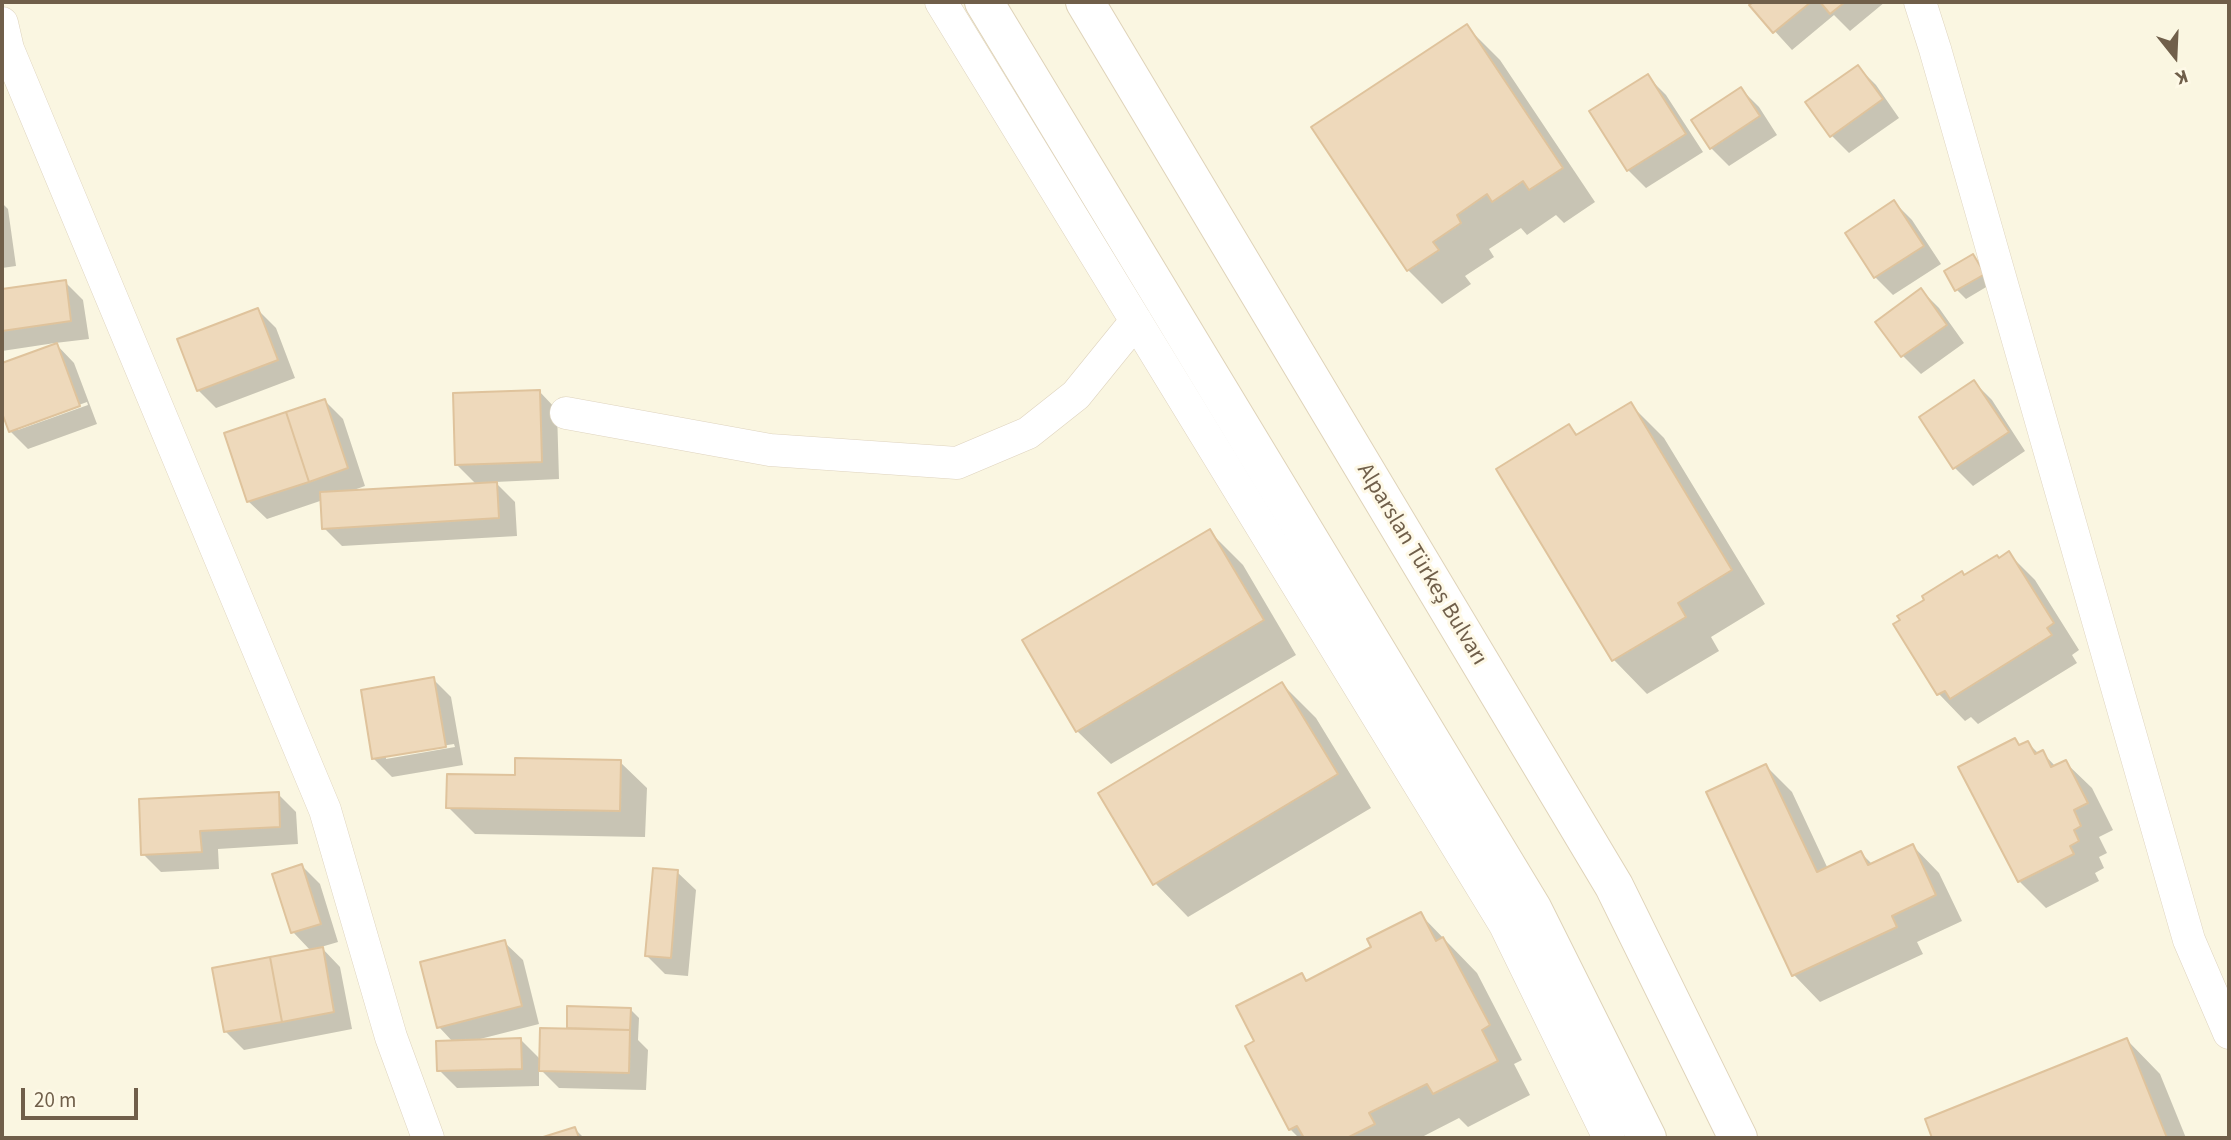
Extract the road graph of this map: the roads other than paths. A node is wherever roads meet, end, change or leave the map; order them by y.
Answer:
1 (941, 2) edge
2 (985, 2) edge
3 (1085, 2) edge
4 (1920, 2) edge
5 (2, 23) edge
6 (1136, 321) junction
7 (566, 413) dead end
8 (2229, 1033) edge
9 (1605, 1137) edge
10 (428, 1138) edge
11 (1647, 1138) edge
12 (1738, 1138) edge

1 - 6 street
2 - 11 main road
3 - 12 main road, Alparslan Türkeş Bulvarı
4 - 8 street
5 - 10 street
6 - 7 street
6 - 9 street

